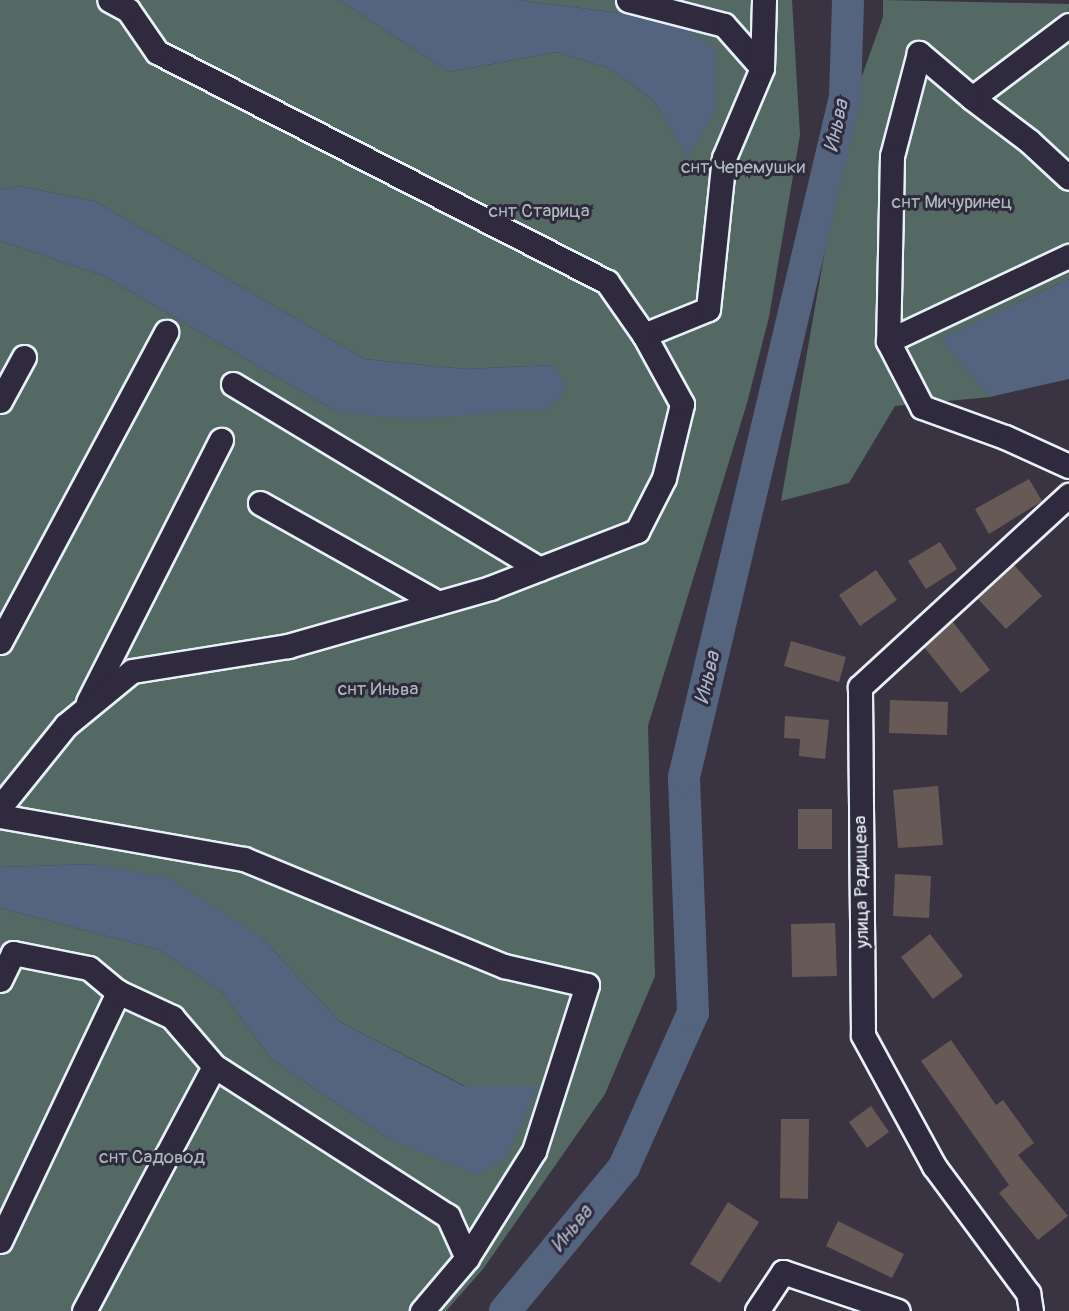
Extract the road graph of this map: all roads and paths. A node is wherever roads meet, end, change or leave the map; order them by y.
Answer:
1 (109, 0) edge
2 (628, 0) edge
3 (764, 0) edge
4 (1069, 25) edge
5 (762, 68) junction
6 (972, 98) junction
7 (1069, 178) edge
8 (1069, 256) edge
9 (166, 332) dead end
10 (644, 335) junction
11 (888, 341) junction
12 (24, 357) dead end
13 (233, 384) dead end
14 (0, 401) edge
15 (221, 440) dead end
16 (1069, 466) edge
17 (1069, 495) edge
18 (260, 503) dead end
19 (540, 569) junction
20 (438, 603) junction
21 (0, 642) edge
22 (83, 711) junction
23 (0, 807) edge
24 (0, 816) edge
25 (6, 953) edge
26 (0, 980) edge
27 (118, 992) junction
28 (214, 1066) junction
29 (0, 1241) edge
30 (467, 1258) junction
31 (84, 1311) edge
32 (422, 1311) edge
33 (757, 1311) edge
34 (898, 1311) edge
35 (1031, 1311) edge

1 - 10 street
2 - 5 street
3 - 5 street
4 - 6 street
5 - 10 street
6 - 7 street
6 - 11 street
8 - 11 street
9 - 21 street
10 - 19 street
11 - 16 street
12 - 14 street
13 - 19 street
15 - 22 street
17 - 35 street, улица Радищева
18 - 20 street
19 - 20 street
20 - 22 street
22 - 23 street
24 - 30 street
25 - 26 street
25 - 27 street
27 - 28 street
27 - 29 street
28 - 30 street
28 - 31 street
30 - 32 street
33 - 34 street

